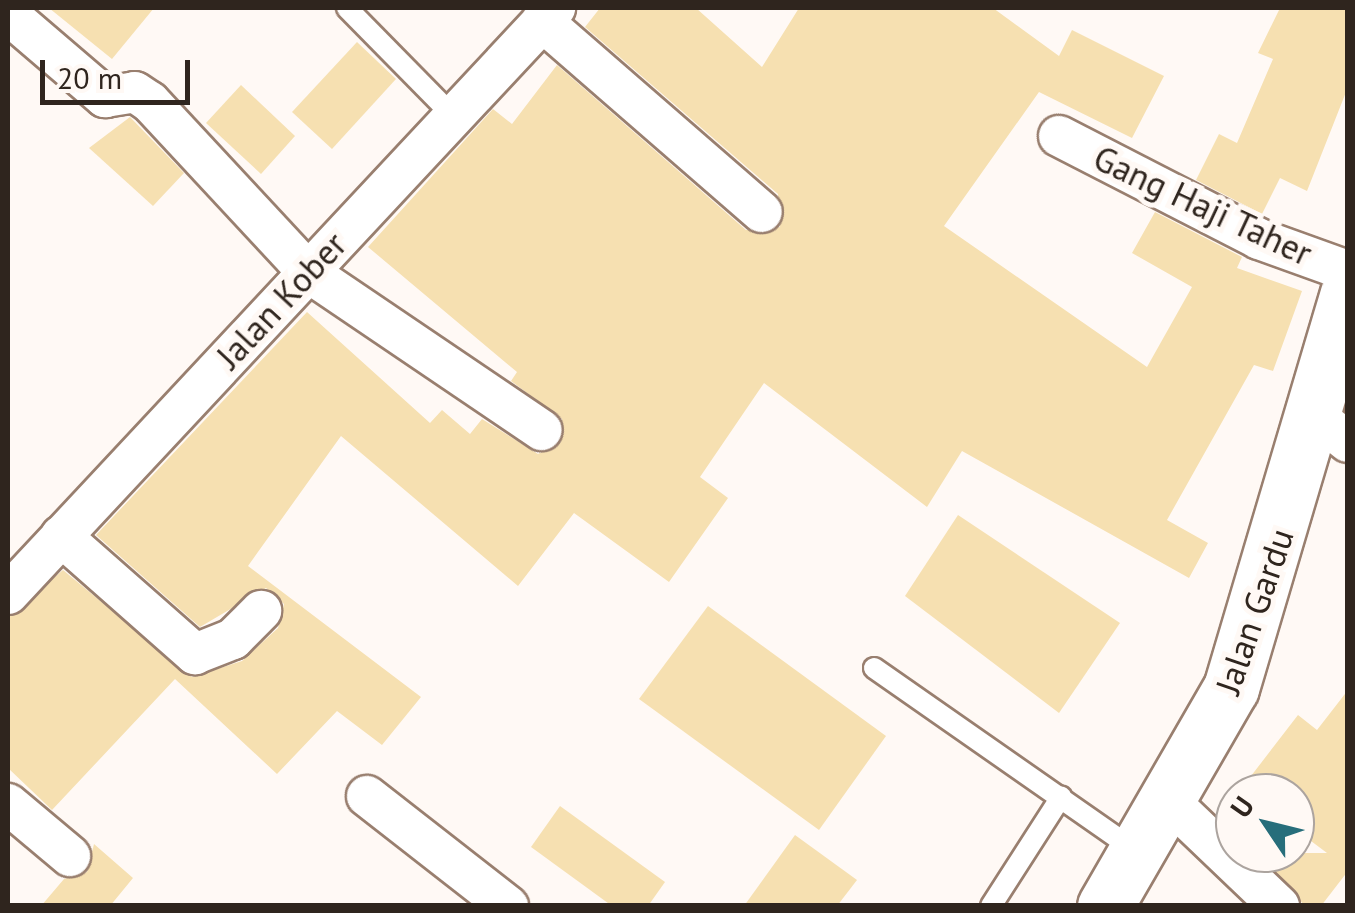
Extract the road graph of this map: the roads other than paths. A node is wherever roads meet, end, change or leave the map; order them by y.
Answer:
1 (347, 8) edge
2 (8, 14) edge
3 (549, 14) edge
4 (454, 116) junction
5 (1059, 136) dead end
6 (762, 212) dead end
7 (1348, 271) edge
8 (308, 272) junction
9 (1348, 294) edge
10 (1331, 428) edge
11 (542, 430) dead end
12 (61, 536) junction
13 (8, 594) edge
14 (261, 612) dead end
15 (874, 668) dead end
16 (367, 796) dead end
17 (1061, 797) junction
18 (1170, 802) junction
19 (8, 804) edge
20 (1141, 854) junction
21 (70, 856) dead end
22 (508, 906) edge
23 (991, 906) edge
24 (1106, 906) edge
25 (1278, 906) edge

1 - 4 lane
2 - 8 street
3 - 4 street, Jalan Kober
3 - 6 street
4 - 8 street, Jalan Kober
5 - 7 street, Gang Haji Taher
8 - 11 street
8 - 12 street, Jalan Kober
9 - 10 street, Jalan Gardu
10 - 18 street, Jalan Gardu
12 - 13 street, Jalan Kober
12 - 14 street
15 - 17 lane
16 - 22 street
17 - 20 lane
17 - 23 lane
18 - 20 street, Jalan Gardu
18 - 25 street
19 - 21 street
20 - 24 street, Jalan Gardu

